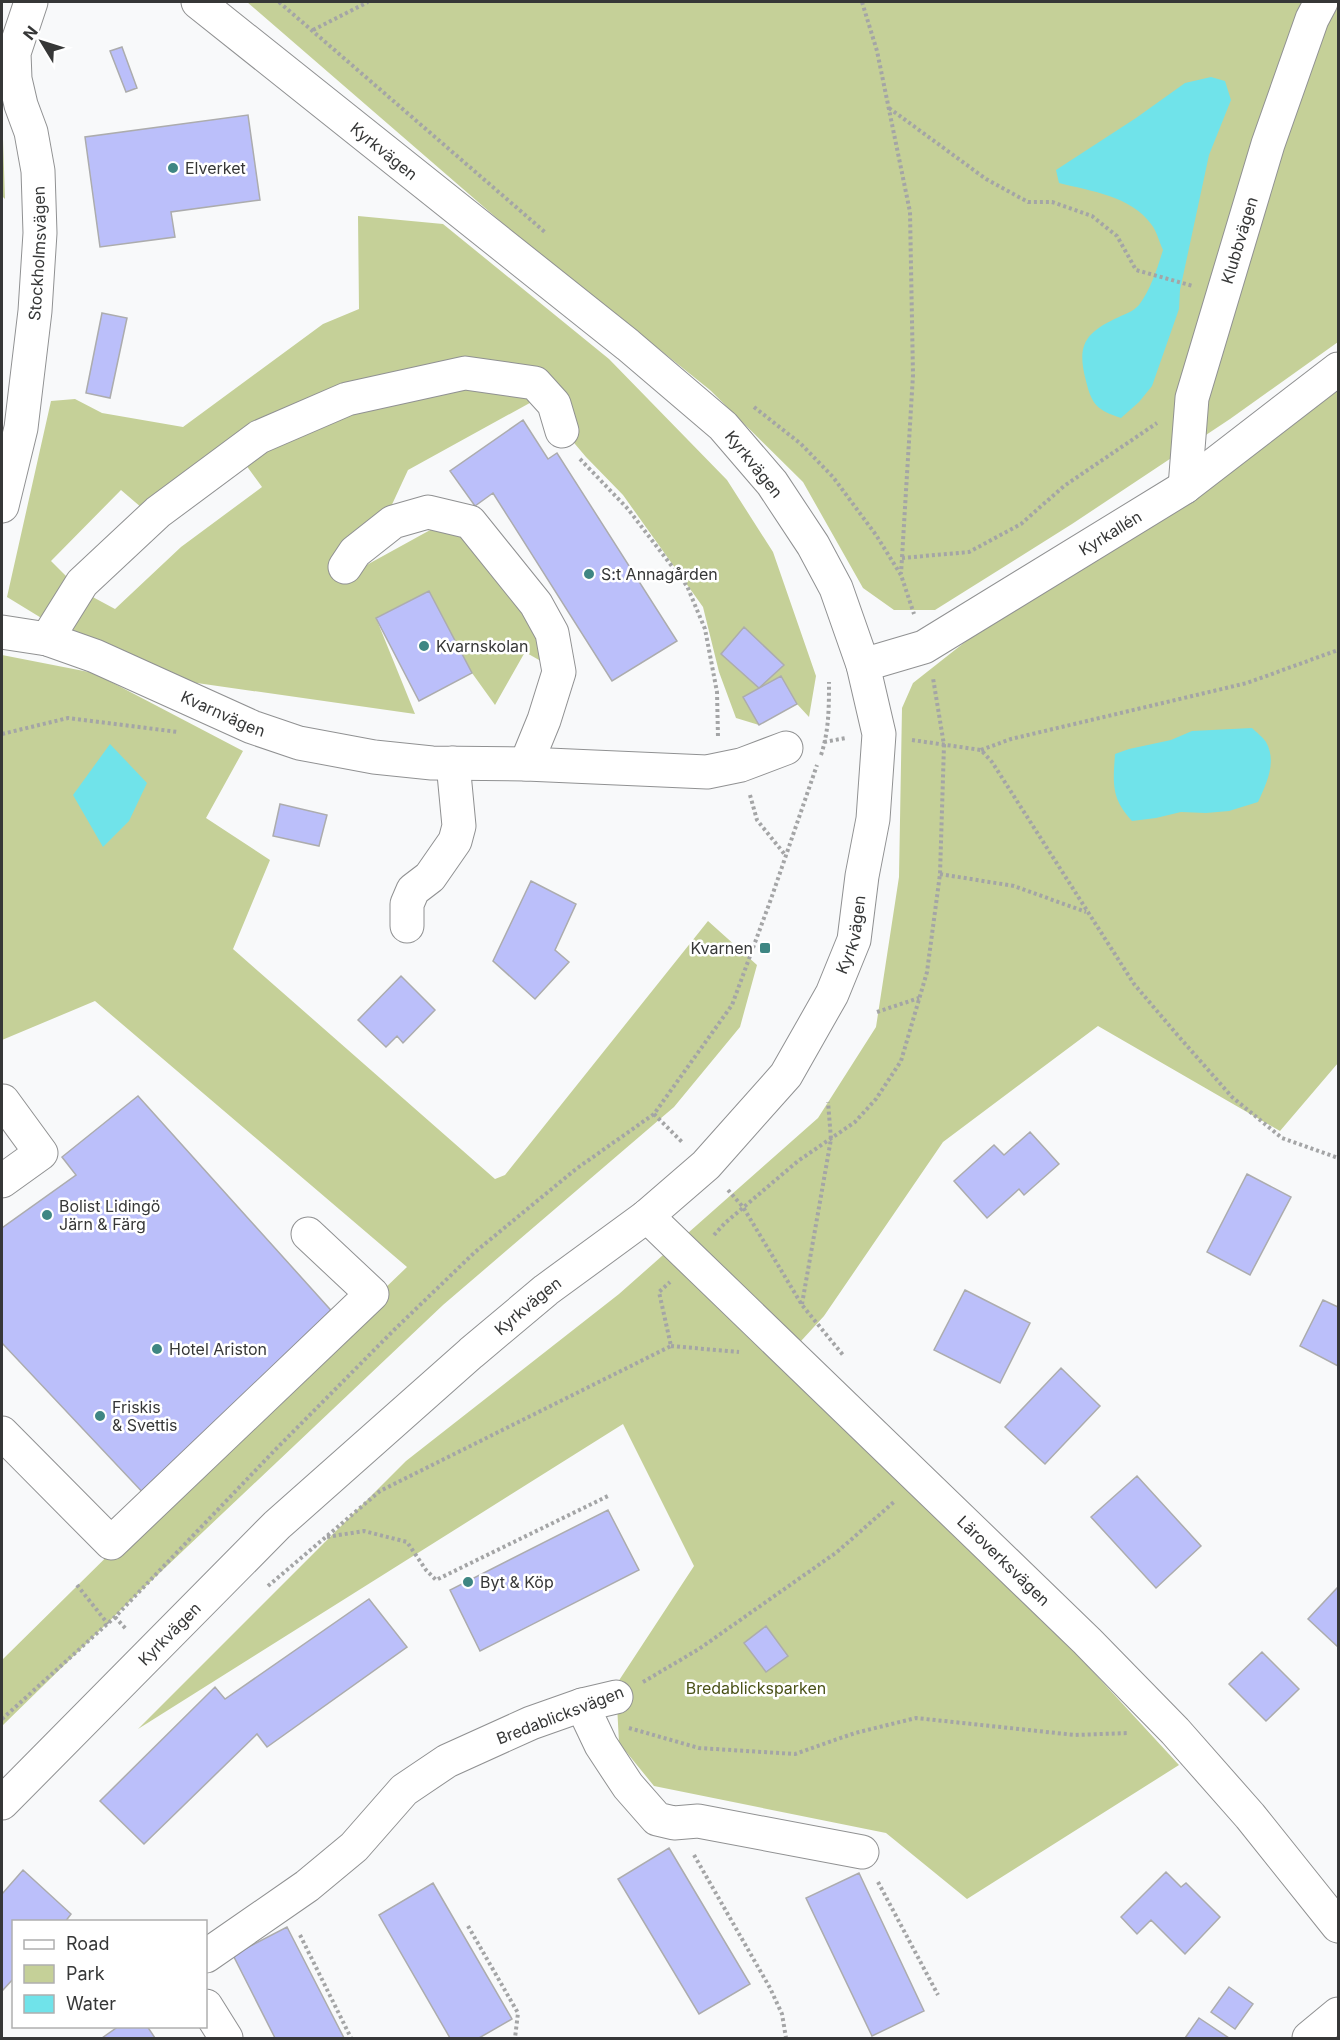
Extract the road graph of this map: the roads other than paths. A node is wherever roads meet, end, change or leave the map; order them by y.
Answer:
1 (31, 2) edge
2 (198, 2) edge
3 (1321, 2) edge
4 (8, 53) edge
5 (1338, 369) edge
6 (562, 431) road end
7 (1185, 487) junction
8 (2, 506) edge
9 (345, 567) dead end
10 (2, 632) edge
11 (46, 639) junction
12 (863, 665) junction
13 (786, 748) dead end
14 (453, 763) junction
15 (526, 764) junction
16 (407, 926) dead end
17 (2, 1102) edge
18 (2, 1181) edge
19 (647, 1216) junction
20 (308, 1234) dead end
21 (2, 1433) edge
22 (2, 1803) edge
23 (862, 1852) road end
24 (1338, 1926) edge
25 (207, 1955) edge
26 (207, 2008) edge
27 (1338, 2014) edge
28 (226, 2038) edge
29 (1309, 2038) edge

1 - 4 street, Stockholmsvägen
2 - 12 street, Kyrkvägen
3 - 7 street, Klubbvägen
4 - 8 street, Stockholmsvägen
5 - 7 street, Kyrkallén
6 - 11 street
7 - 12 street, Kyrkallén
9 - 15 street
10 - 11 street, Kvarnvägen
11 - 14 street, Kvarnvägen
12 - 19 street, Kyrkvägen
13 - 15 street, Kvarnvägen
14 - 15 street, Kvarnvägen
14 - 16 street
17 - 18 street
19 - 22 street, Kyrkvägen
19 - 24 street, Läroverksvägen
20 - 21 street
23 - 25 street, Bredablicksvägen
26 - 28 street
27 - 29 street

